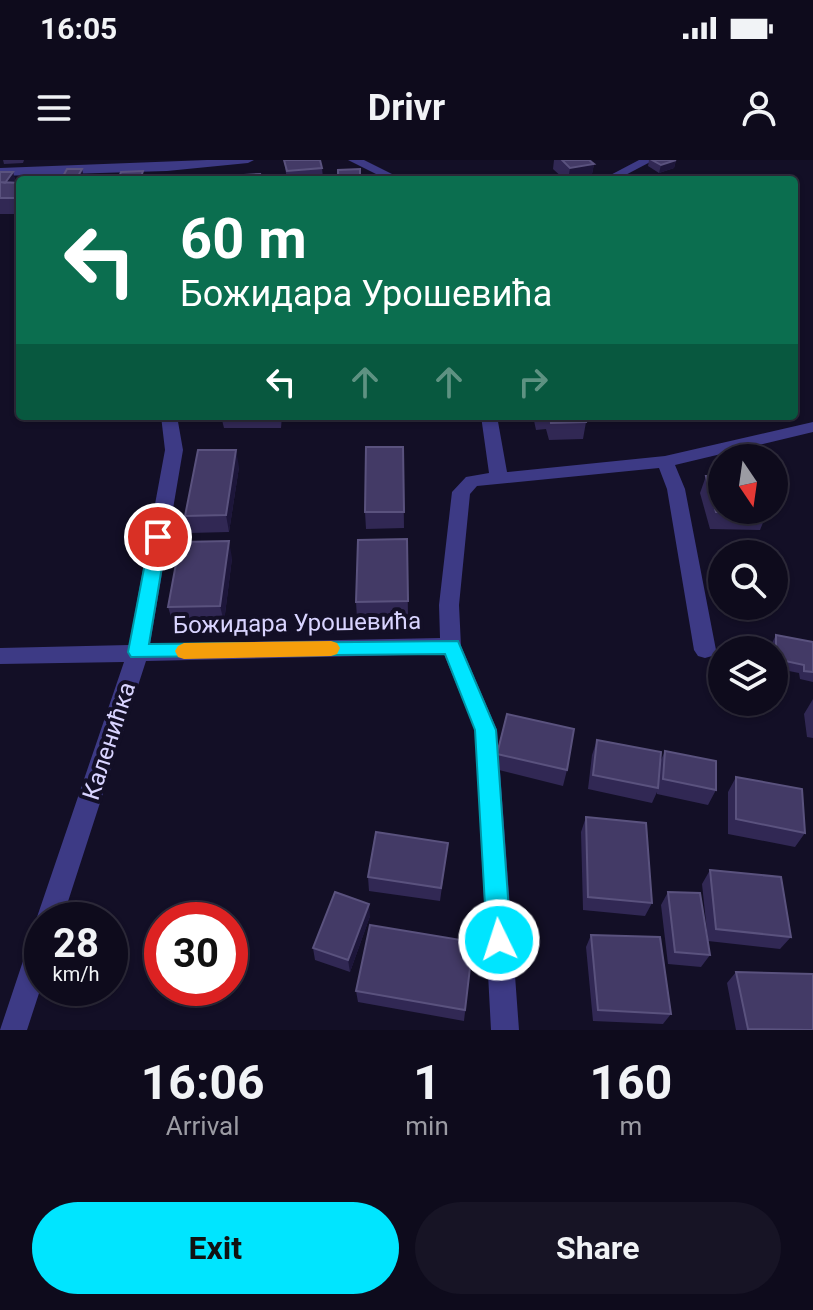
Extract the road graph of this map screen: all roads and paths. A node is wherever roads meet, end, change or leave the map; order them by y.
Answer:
1 (248, 160) edge
2 (354, 160) edge
3 (648, 160) edge
4 (167, 169) edge
5 (0, 172) edge
6 (389, 176) edge
7 (615, 176) edge
8 (170, 420) edge
9 (490, 420) edge
10 (813, 427) edge
11 (665, 462) junction
12 (499, 478) junction
13 (451, 646) junction
14 (705, 650) dead end
15 (138, 652) junction
16 (0, 656) edge
17 (55, 902) edge
18 (24, 997) edge
19 (13, 1030) edge
20 (505, 1030) edge

1 - 4 street
2 - 6 street
3 - 7 street
4 - 5 street
8 - 15 street, Каленићка
9 - 12 street
10 - 11 street
11 - 12 street
11 - 14 street
12 - 13 street
13 - 15 street, Божидара Урошевића
13 - 20 street
15 - 16 street, Божидара Урошевића
15 - 17 street, Каленићка
18 - 19 street

